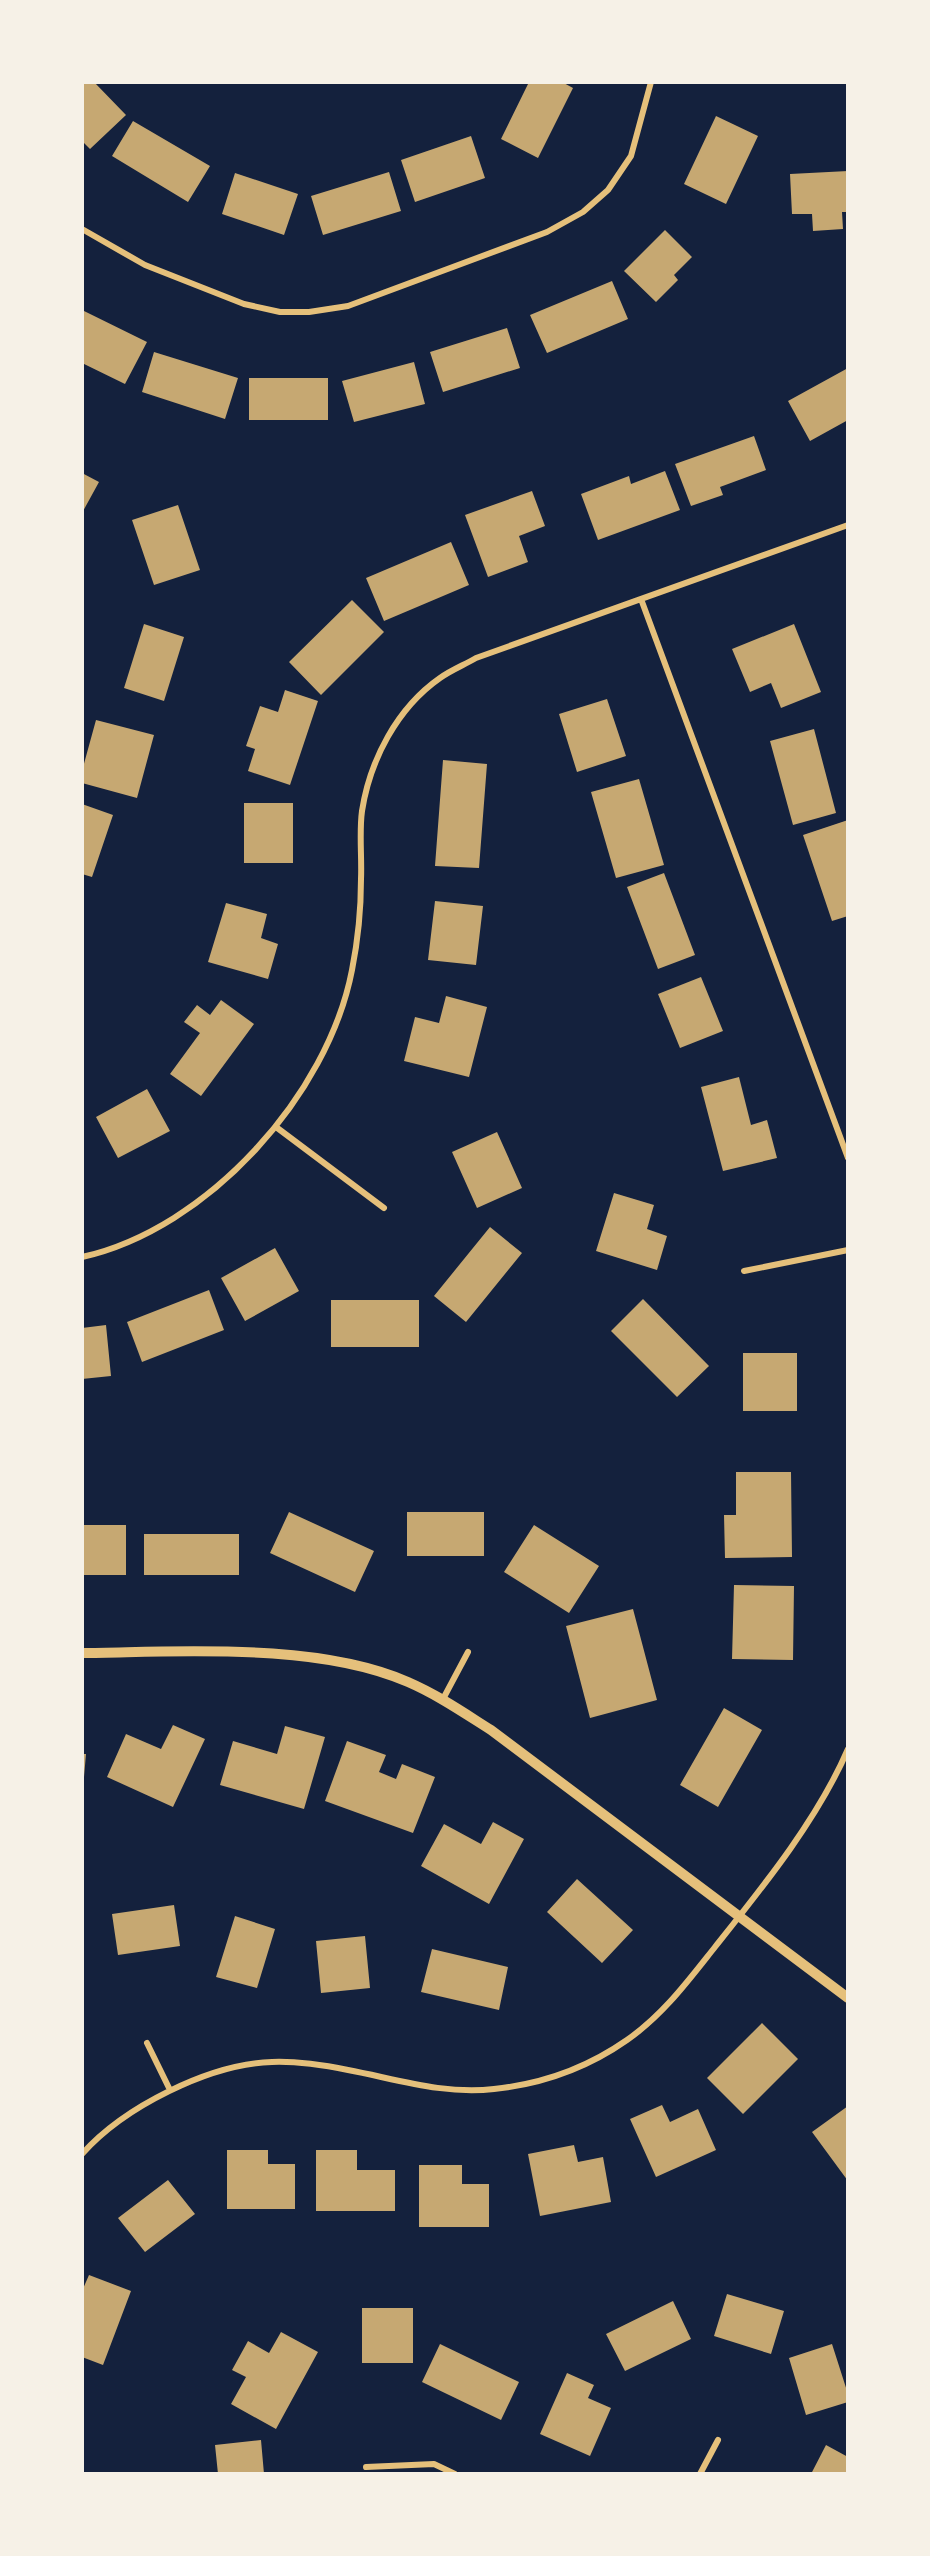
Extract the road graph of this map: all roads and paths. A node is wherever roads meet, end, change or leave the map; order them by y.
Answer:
1 (651, 82) edge
2 (82, 229) edge
3 (848, 525) edge
4 (641, 599) junction
5 (276, 1127) junction
6 (848, 1158) edge
7 (384, 1208) dead end
8 (848, 1250) edge
9 (82, 1257) edge
10 (744, 1271) dead end
11 (468, 1652) dead end
12 (82, 1653) edge
13 (444, 1699) junction
14 (848, 1749) edge
15 (740, 1916) junction
16 (848, 1998) edge
17 (147, 2043) dead end
18 (170, 2090) junction
19 (82, 2154) edge
20 (718, 2440) dead end
21 (366, 2467) dead end
22 (455, 2474) edge
23 (700, 2474) edge

1 - 2 street
3 - 4 street
4 - 5 street
4 - 6 street
5 - 7 street
5 - 9 street
8 - 10 street
11 - 13 street
12 - 13 street
13 - 15 street
14 - 15 street
15 - 16 street
15 - 18 street
17 - 18 street
18 - 19 street
20 - 23 street
21 - 22 street

